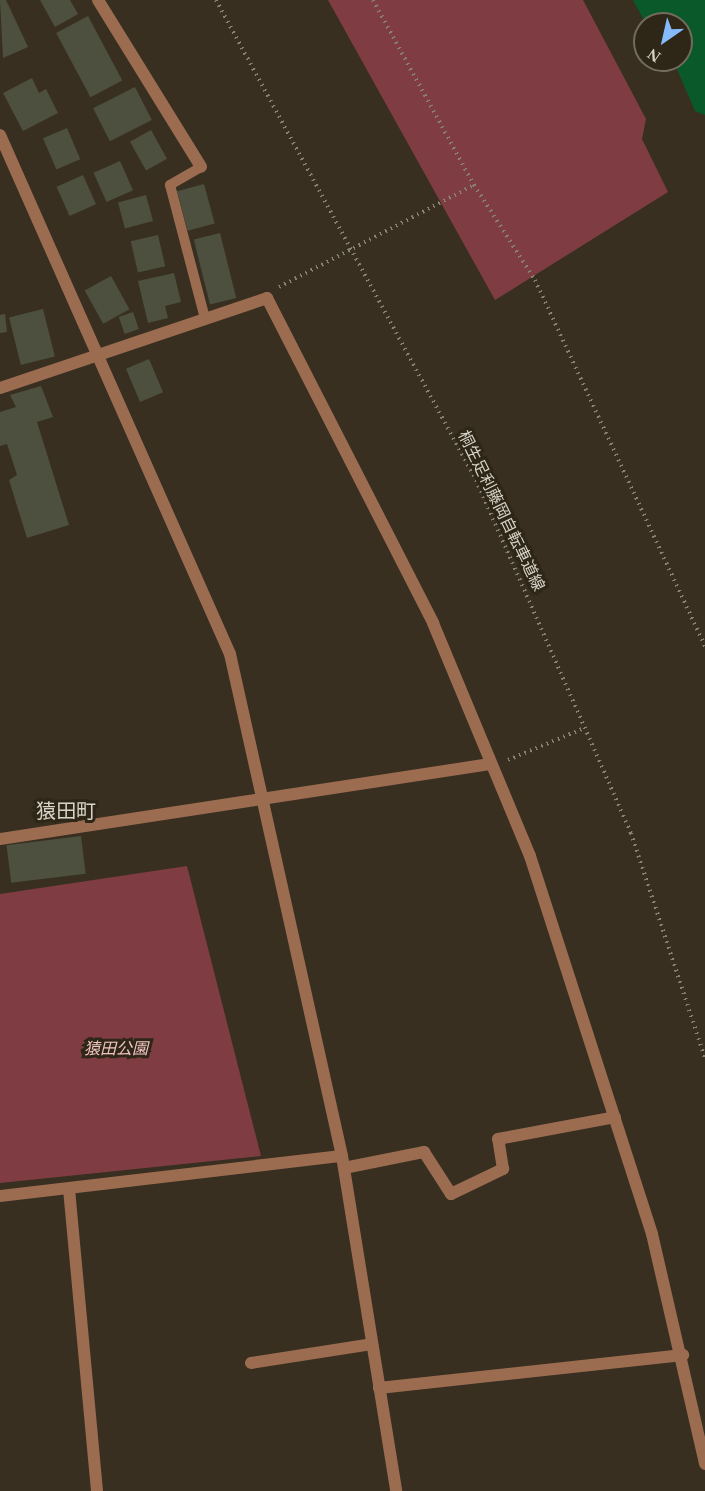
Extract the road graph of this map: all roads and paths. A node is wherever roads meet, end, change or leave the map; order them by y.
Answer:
1 (98, 0) edge
2 (216, 0) edge
3 (373, 0) edge
4 (0, 135) edge
5 (201, 167) joint
6 (474, 185) junction
7 (353, 250) junction
8 (288, 283) dead end
9 (204, 315) junction
10 (100, 355) junction
11 (0, 388) edge
12 (705, 647) edge
13 (582, 729) dead end
14 (516, 757) dead end
15 (489, 764) junction
16 (260, 800) junction
17 (0, 839) edge
18 (705, 1058) edge
19 (615, 1117) junction
20 (343, 1162) junction
21 (69, 1189) junction
22 (0, 1196) edge
23 (372, 1344) junction
24 (683, 1355) junction
25 (250, 1363) dead end
26 (379, 1388) junction
27 (705, 1464) edge
28 (97, 1491) edge
29 (396, 1491) edge

1 - 5 street
2 - 7 path, 桐生足利藤岡自転車道線
3 - 6 path
4 - 10 street
5 - 9 lane
6 - 7 path
6 - 12 path
7 - 8 path
7 - 18 path, 桐生足利藤岡自転車道線
9 - 10 street
9 - 15 street
10 - 11 street
10 - 16 street
13 - 14 path
15 - 16 street
15 - 19 street
16 - 17 street
16 - 20 street
19 - 20 street
19 - 24 street
20 - 21 street
20 - 23 street
21 - 22 street
21 - 28 street
23 - 25 street
23 - 26 street
24 - 26 street
24 - 27 street
26 - 29 street

